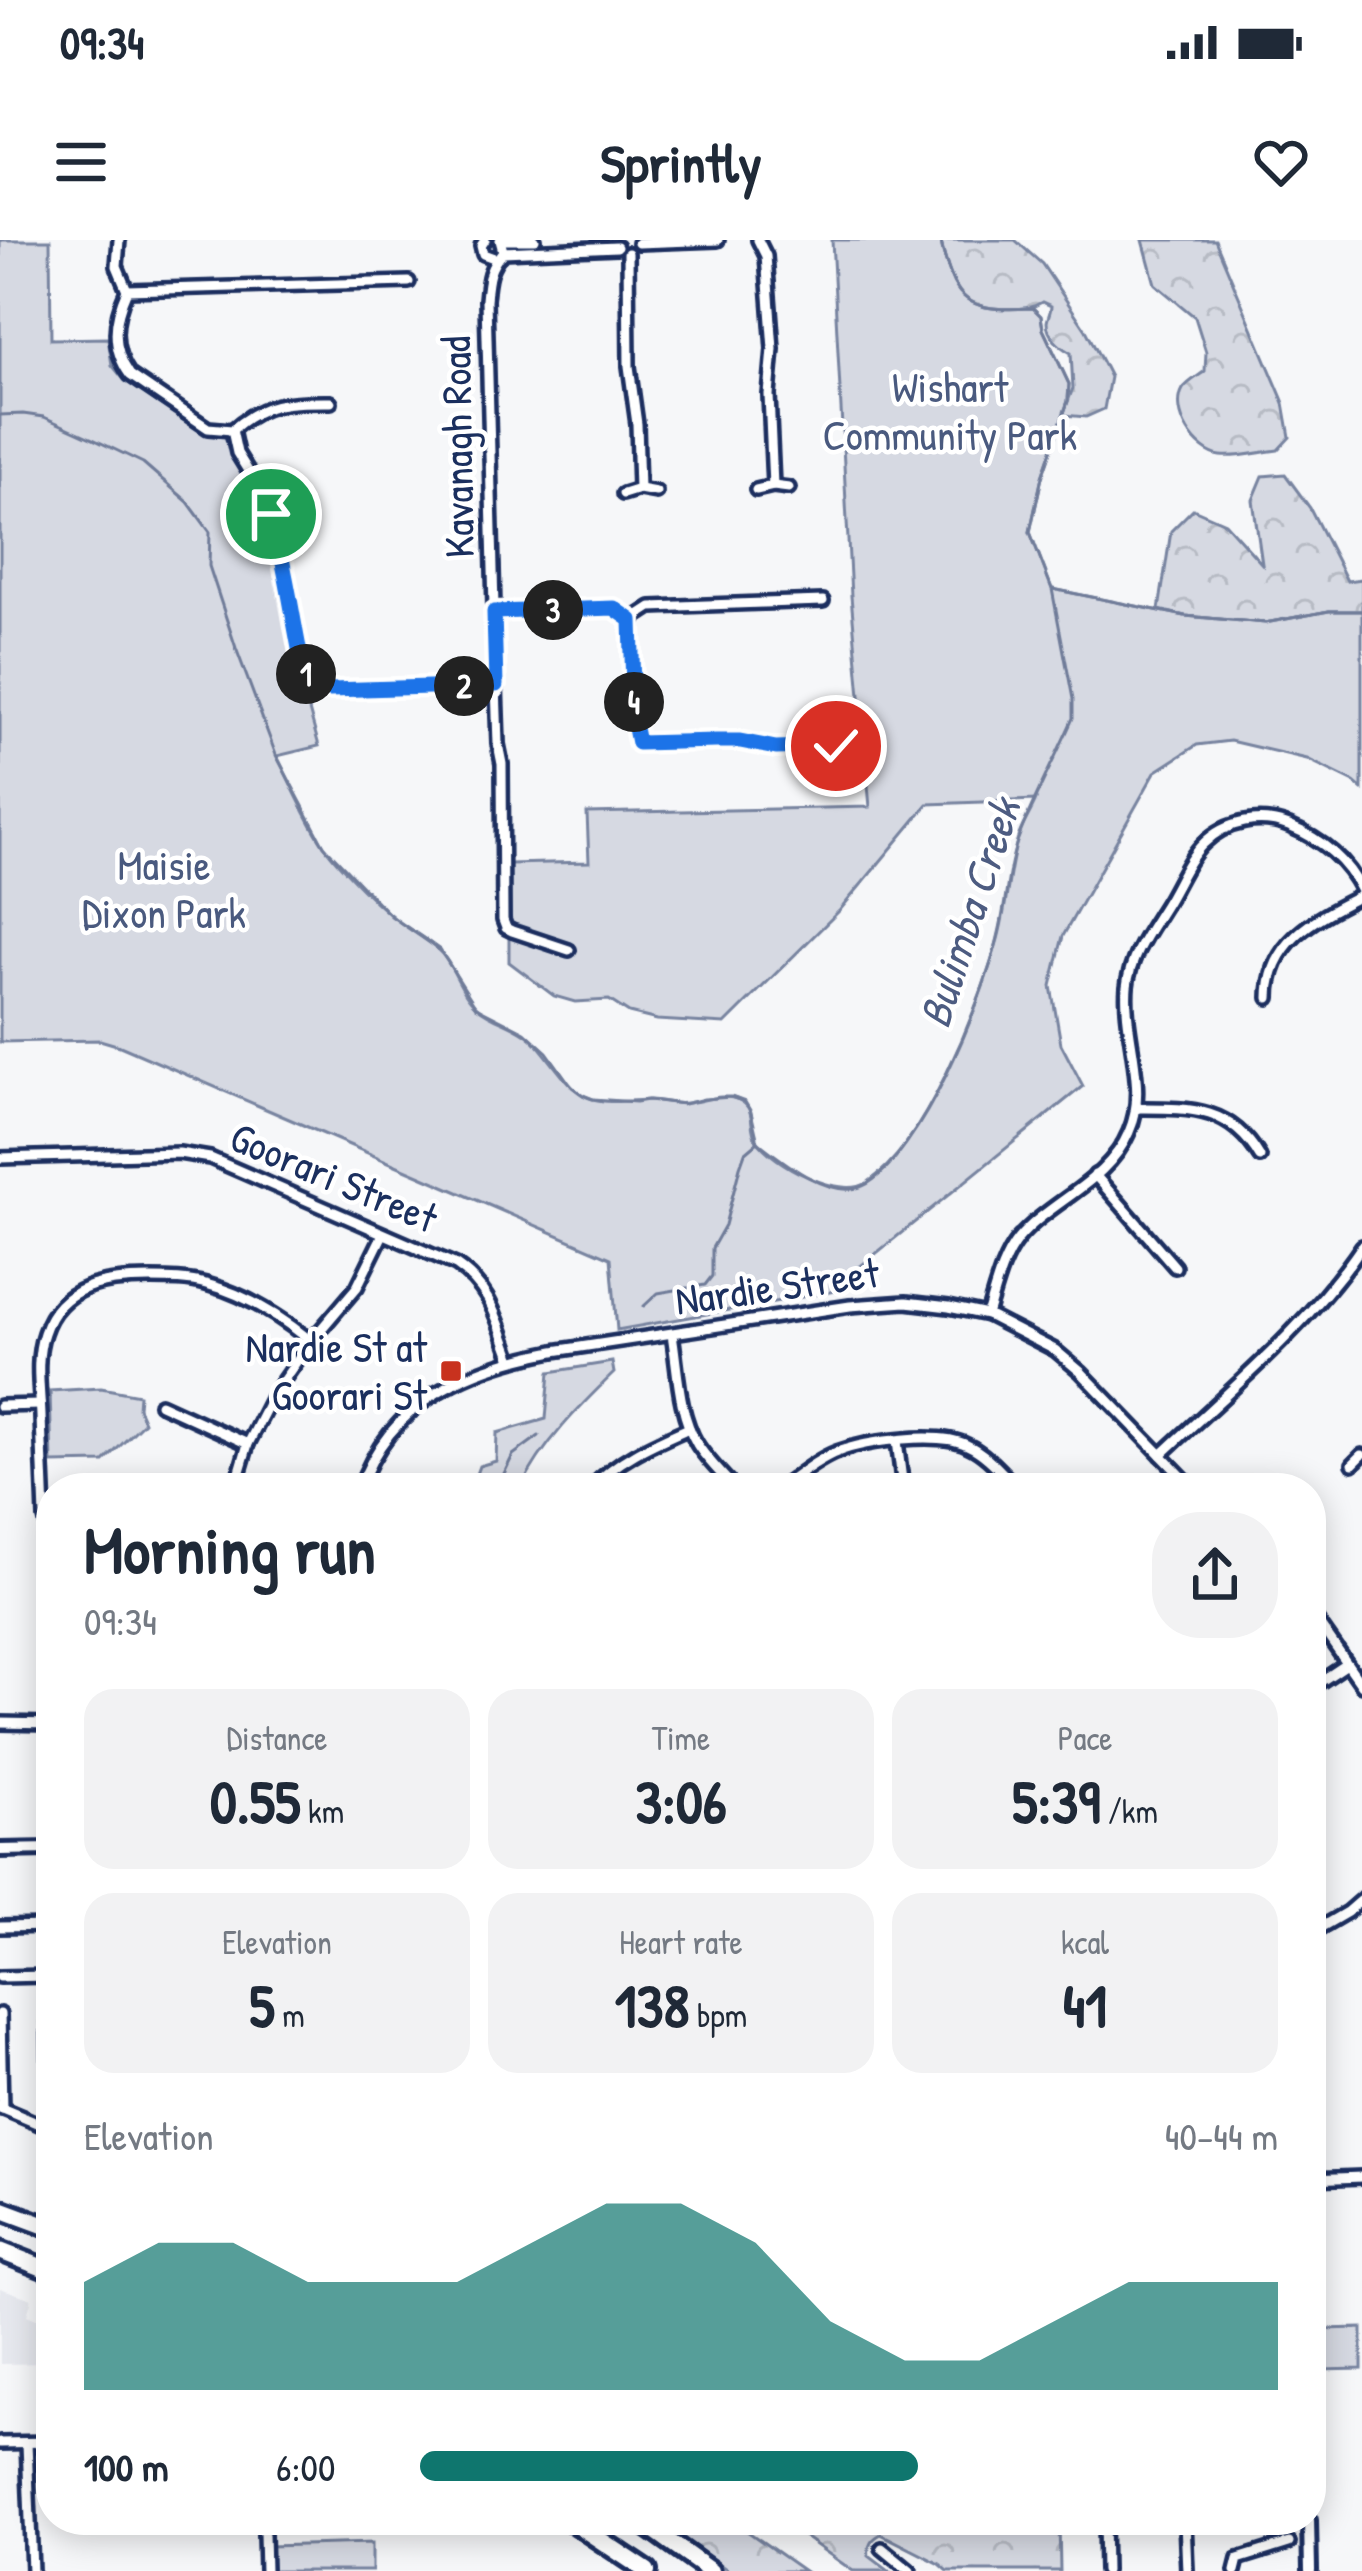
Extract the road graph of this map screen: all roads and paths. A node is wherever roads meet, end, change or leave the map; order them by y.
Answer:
1 (119, 240) edge
2 (503, 240) edge
3 (536, 240) edge
4 (718, 240) edge
5 (758, 240) edge
6 (483, 241) edge
7 (638, 242) edge
8 (621, 247) edge
9 (497, 257) junction
10 (409, 282) dead end
11 (128, 290) junction
12 (331, 402) dead end
13 (232, 430) junction
14 (772, 485) junction
15 (789, 488) dead end
16 (639, 489) junction
17 (756, 490) dead end
18 (656, 492) dead end
19 (623, 494) dead end
20 (823, 601) dead end
21 (494, 612) junction
22 (631, 620) junction
23 (496, 685) junction
24 (836, 746) dead end
25 (1362, 893) edge
26 (569, 950) dead end
27 (1269, 998) dead end
28 (1137, 1108) junction
29 (1260, 1157) dead end
30 (0, 1158) edge
31 (1095, 1175) junction
32 (383, 1234) junction
33 (1362, 1246) edge
34 (1175, 1268) dead end
35 (987, 1315) junction
36 (672, 1334) junction
37 (311, 1341) junction
38 (512, 1359) junction
39 (160, 1404) dead end
40 (40, 1405) junction
41 (0, 1406) edge
42 (689, 1428) junction
43 (897, 1441) junction
44 (248, 1444) junction
45 (1161, 1455) junction
46 (1362, 1455) edge
47 (1353, 1464) dead end
48 (43, 1473) edge
49 (239, 1473) edge
50 (368, 1473) edge
51 (604, 1473) edge
52 (721, 1473) edge
53 (804, 1473) edge
54 (901, 1473) edge
55 (1002, 1473) edge
56 (1178, 1473) edge
57 (1326, 1634) edge
58 (1347, 1664) junction
59 (1326, 1678) edge
60 (1362, 1685) edge
61 (0, 1723) edge
62 (36, 1724) edge
63 (36, 1849) edge
64 (0, 1850) edge
65 (1362, 1899) edge
66 (1326, 1924) edge
67 (36, 1927) edge
68 (0, 1928) edge
69 (36, 1976) edge
70 (0, 1977) edge
71 (0, 2014) edge
72 (1, 2108) edge
73 (36, 2123) edge
74 (1362, 2177) edge
75 (1326, 2178) edge
76 (0, 2209) edge
77 (36, 2222) edge
78 (0, 2251) edge
79 (36, 2265) edge
80 (0, 2443) edge
81 (27, 2443) junction
82 (36, 2443) edge
83 (264, 2535) edge
84 (593, 2535) edge
85 (660, 2535) edge
86 (1104, 2535) edge
87 (1185, 2535) edge
88 (1309, 2535) edge
89 (1289, 2543) dead end
90 (882, 2548) dead end
91 (32, 2571) edge
92 (265, 2571) edge
93 (647, 2571) edge
94 (710, 2571) edge
95 (910, 2571) edge
96 (1105, 2571) edge
97 (1186, 2571) edge
98 (1235, 2571) edge
99 (1310, 2571) edge

1 - 11 street
2 - 3 street
2 - 9 street, Kavanagh Road
4 - 7 street
5 - 14 street
6 - 9 street
7 - 8 street
8 - 9 street
8 - 16 street
9 - 21 street, Kavanagh Road
10 - 11 street
11 - 13 street
12 - 13 street
13 - 23 street
14 - 15 street
14 - 17 street
16 - 18 street
16 - 19 street
20 - 22 street
21 - 22 street
21 - 23 street, Kavanagh Road
22 - 24 street
23 - 26 street, Kavanagh Road
25 - 27 street
25 - 28 street
28 - 29 street
28 - 31 street
30 - 32 street, Goorari Street
31 - 34 street
31 - 35 street
32 - 37 street
32 - 38 street, Goorari Street
33 - 45 street
35 - 36 street, Nardie Street
35 - 45 street, Nardie Street
36 - 38 street, Nardie Street
36 - 42 street
37 - 40 street
37 - 44 street
38 - 50 street, Nardie Street
39 - 44 street
40 - 41 street
40 - 48 street
42 - 51 street
42 - 52 street
43 - 53 street
43 - 54 street
43 - 55 street
44 - 49 street
45 - 56 street, Nardie Street
46 - 47 street
57 - 58 street
58 - 59 street
58 - 60 street
61 - 62 street
63 - 64 street
65 - 66 street
67 - 68 street
69 - 70 street
71 - 72 street
72 - 73 street
74 - 75 street
76 - 77 highway
78 - 79 highway
80 - 81 street
81 - 82 street
81 - 91 street
83 - 92 street
84 - 93 highway
85 - 94 highway
86 - 96 street
87 - 97 street
88 - 99 street
89 - 98 street
90 - 95 street

